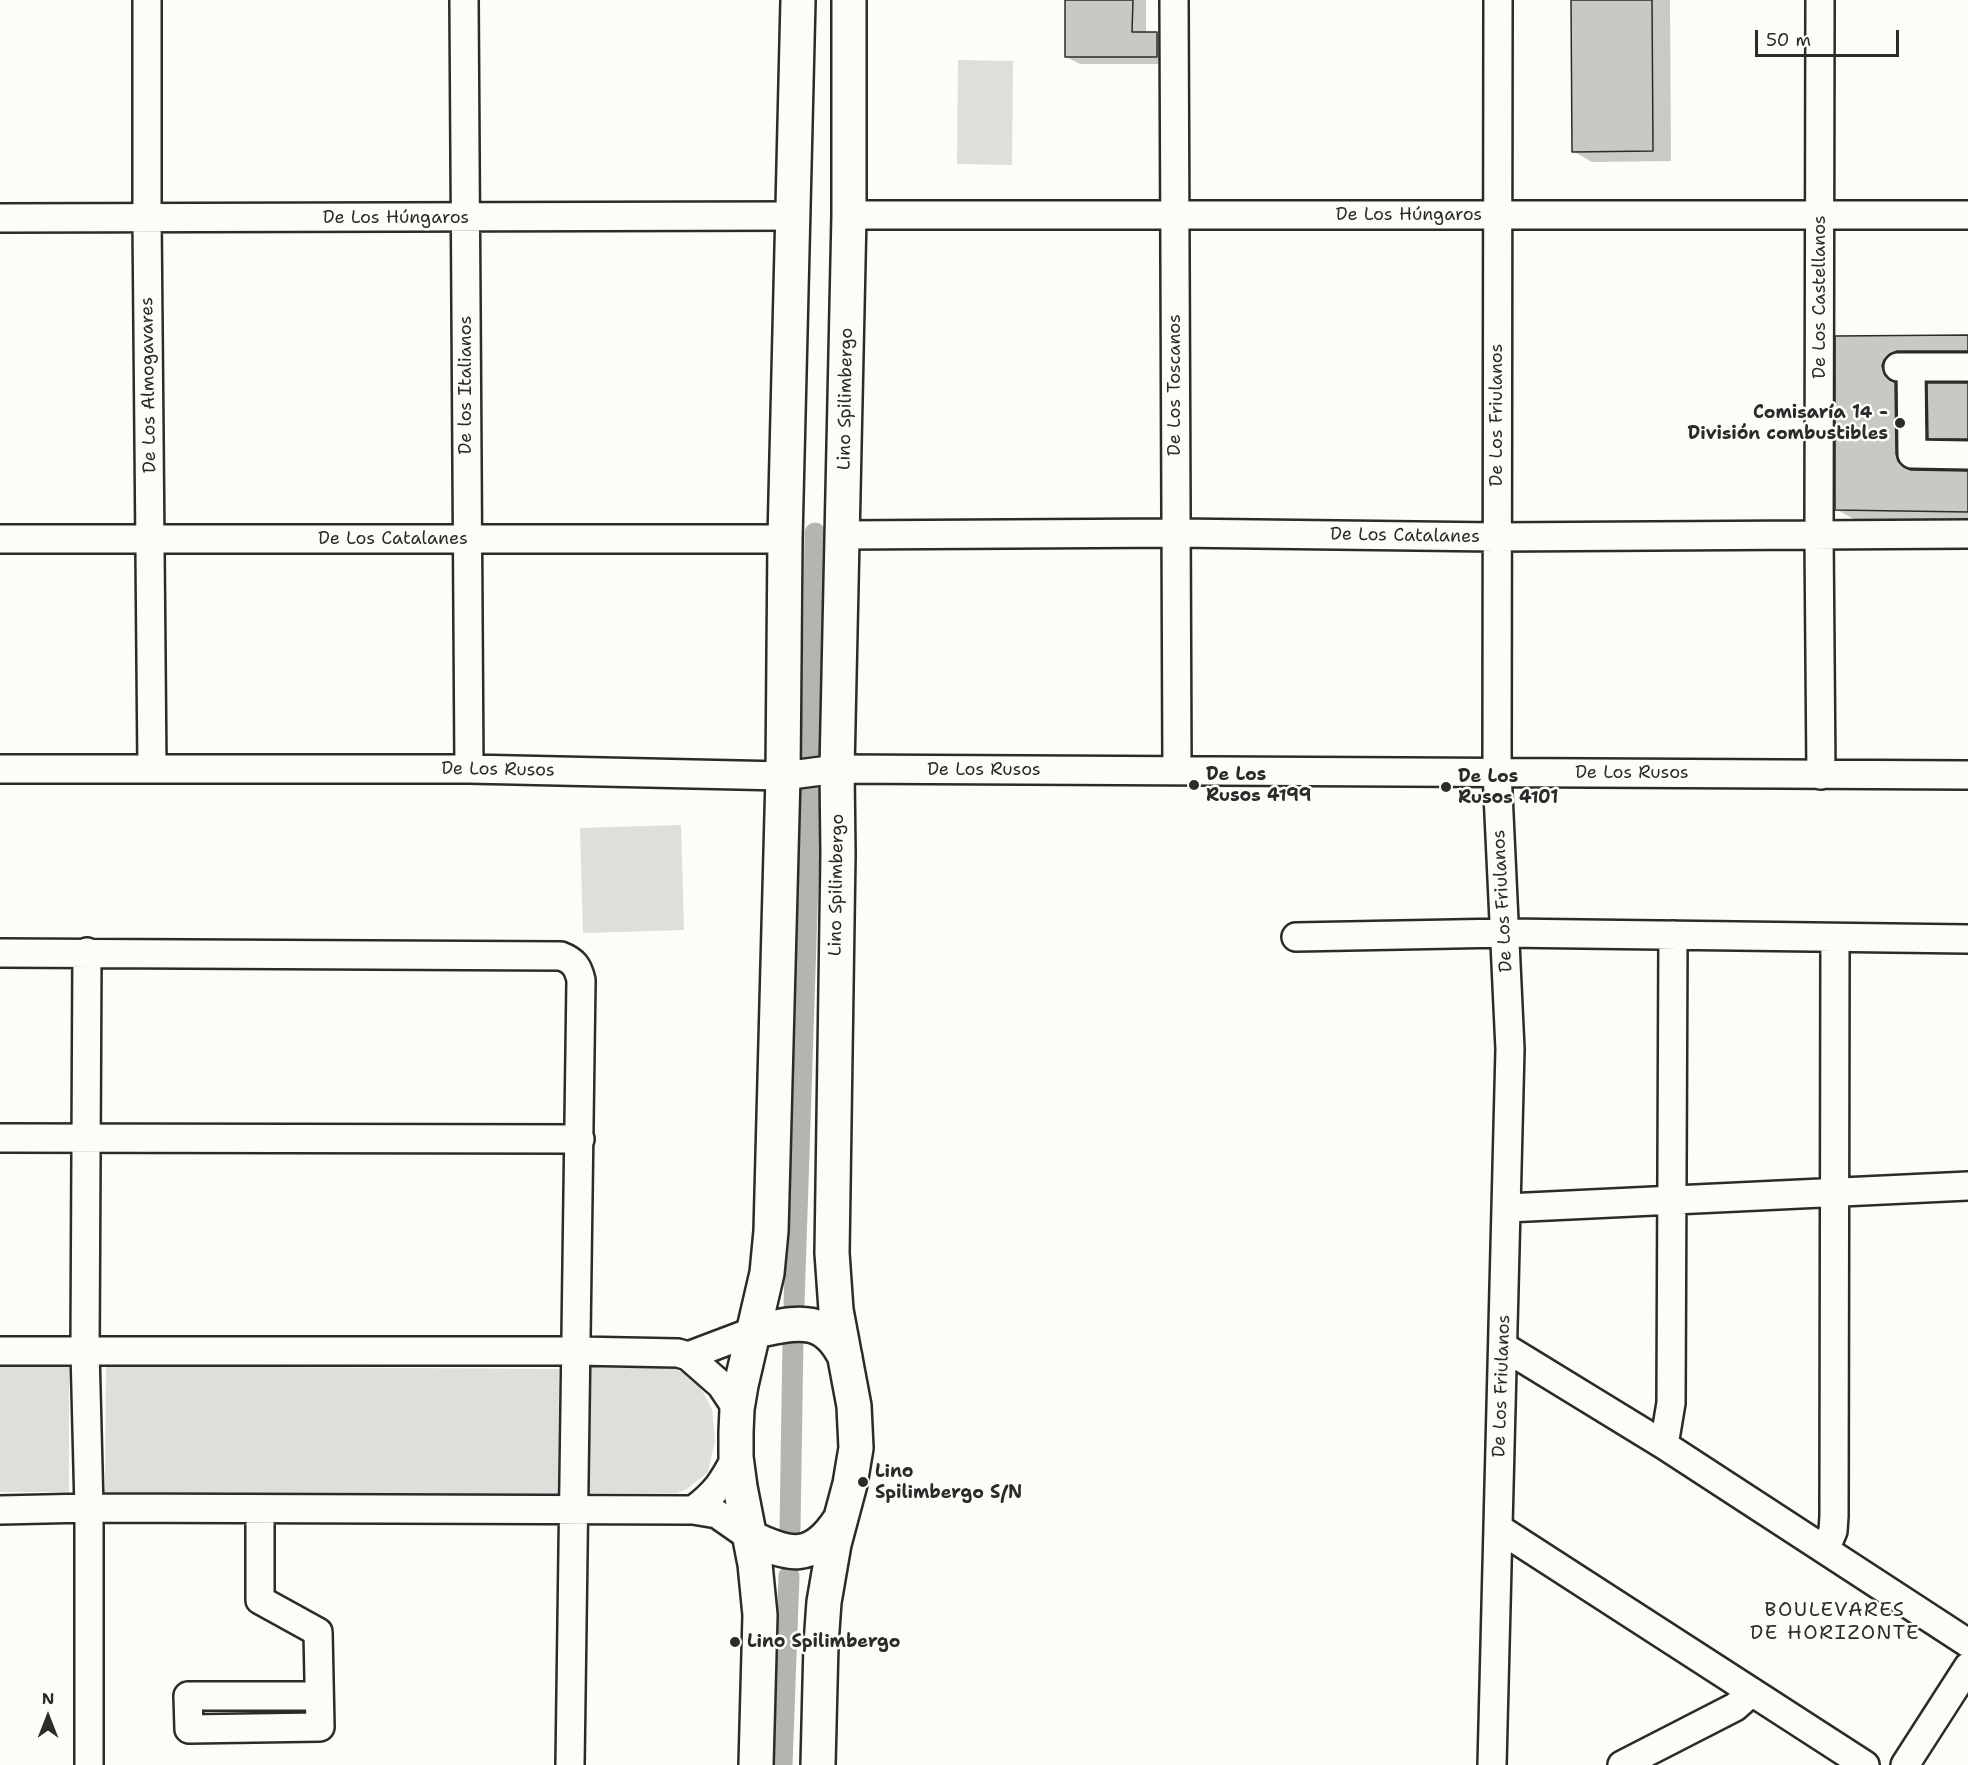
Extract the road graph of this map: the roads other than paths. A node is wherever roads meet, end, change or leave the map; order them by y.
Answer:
1 (147, 0) edge
2 (464, 0) edge
3 (1174, 0) edge
4 (1498, 0) edge
5 (1820, 0) edge
6 (798, 12) edge
7 (849, 12) edge
8 (849, 214) junction
9 (1175, 215) junction
10 (1499, 215) junction
11 (1820, 215) junction
12 (1968, 215) edge
13 (793, 216) junction
14 (0, 218) edge
15 (147, 218) junction
16 (465, 218) junction
17 (1968, 367) edge
18 (1968, 454) edge
19 (1176, 533) junction
20 (1968, 534) edge
21 (843, 535) junction
22 (1819, 535) junction
23 (1496, 537) junction
24 (0, 539) edge
25 (151, 539) junction
26 (467, 539) junction
27 (785, 539) junction
28 (0, 770) edge
29 (153, 770) junction
30 (469, 770) junction
31 (837, 770) junction
32 (1177, 770) junction
33 (1497, 772) junction
34 (1821, 775) junction
35 (1968, 775) edge
36 (783, 776) junction
37 (1505, 933) junction
38 (1673, 935) junction
39 (1296, 937) dead end
40 (1835, 938) junction
41 (1968, 939) edge
42 (87, 952) junction
43 (0, 953) edge
44 (0, 1138) edge
45 (85, 1139) junction
46 (580, 1139) junction
47 (1968, 1186) edge
48 (1835, 1192) junction
49 (1672, 1199) junction
50 (1507, 1208) junction
51 (754, 1331) junction
52 (1504, 1347) junction
53 (85, 1351) junction
54 (577, 1351) junction
55 (0, 1352) edge
56 (688, 1356) junction
57 (845, 1357) junction
58 (737, 1409) junction
59 (1664, 1445) junction
60 (736, 1457) junction
61 (89, 1508) junction
62 (0, 1509) edge
63 (260, 1509) junction
64 (693, 1510) junction
65 (575, 1511) junction
66 (839, 1521) junction
67 (1498, 1528) junction
68 (750, 1537) junction
69 (1826, 1550) junction
70 (1968, 1643) edge
71 (1968, 1667) edge
72 (1752, 1692) junction
73 (319, 1696) dead end
74 (89, 1765) edge
75 (570, 1765) edge
76 (756, 1765) edge
77 (818, 1765) edge
78 (1492, 1765) edge
79 (1622, 1765) edge
80 (1865, 1765) edge
81 (1905, 1765) edge

1 - 15 street, De Los Almogavares
2 - 16 street, De los Italianos
3 - 9 street, De Los Toscanos
4 - 10 street, De Los Friulanos
5 - 11 street, De Los Castellanos
6 - 7 main road
6 - 13 main road
7 - 8 main road, Lino Spilimbergo
8 - 9 street, De Los Húngaros
8 - 21 main road, Lino Spilimbergo
9 - 10 street, De Los Húngaros
9 - 19 street, De Los Toscanos
10 - 11 street, De Los Húngaros
10 - 23 street, De Los Friulanos
11 - 12 street, De Los Húngaros
11 - 22 street, De Los Castellanos
13 - 16 street, De Los Húngaros
13 - 27 main road
14 - 15 street, De Los Húngaros
15 - 16 street, De Los Húngaros
15 - 25 street, De Los Almogavares
16 - 26 street, De los Italianos
17 - 18 street
19 - 21 street, De Los Catalanes
19 - 23 street, De Los Catalanes
19 - 32 street, De Los Toscanos
20 - 22 street, De Los Catalanes
21 - 31 main road, Lino Spilimbergo
22 - 23 street, De Los Catalanes
22 - 34 street, De Los Castellanos
23 - 33 street, De Los Friulanos
24 - 25 street, De Los Catalanes
25 - 26 street, De Los Catalanes
25 - 29 street, De Los Almogavares
26 - 27 street, De Los Catalanes
26 - 30 street, De los Italianos
27 - 36 main road
28 - 29 street, De Los Rusos
29 - 30 street, De Los Rusos
30 - 36 street, De Los Rusos
31 - 32 street, De Los Rusos
31 - 36 street, De Los Rusos
31 - 57 main road, Lino Spilimbergo
32 - 33 street, De Los Rusos
33 - 34 street, De Los Rusos
33 - 37 street, De Los Friulanos
34 - 35 street, De Los Rusos
36 - 51 main road
37 - 38 street
37 - 39 street
37 - 50 street, De Los Friulanos
38 - 40 street
38 - 49 street
40 - 41 street
40 - 48 street
42 - 43 street
42 - 45 street
42 - 46 street
44 - 45 street
45 - 46 street
45 - 53 street
46 - 54 street
47 - 48 street
48 - 49 street
48 - 69 street
49 - 50 street
49 - 59 street
50 - 52 street, De Los Friulanos
51 - 56 street
51 - 57 main road
51 - 58 main road
52 - 59 street
52 - 67 street, De Los Friulanos
53 - 54 street
53 - 55 street
53 - 61 street
54 - 56 street
54 - 65 street
56 - 58 street
57 - 66 main road, Lino Spilimbergo
58 - 60 main road
59 - 69 street
60 - 64 street
60 - 68 main road
61 - 62 street
61 - 63 street
61 - 74 street
63 - 65 street
63 - 73 street
64 - 65 street
64 - 68 street
65 - 75 street
66 - 68 main road
66 - 77 main road, Lino Spilimbergo
67 - 72 street
67 - 78 street, De Los Friulanos
68 - 76 main road
69 - 70 street
71 - 81 street
72 - 79 street
72 - 80 street

